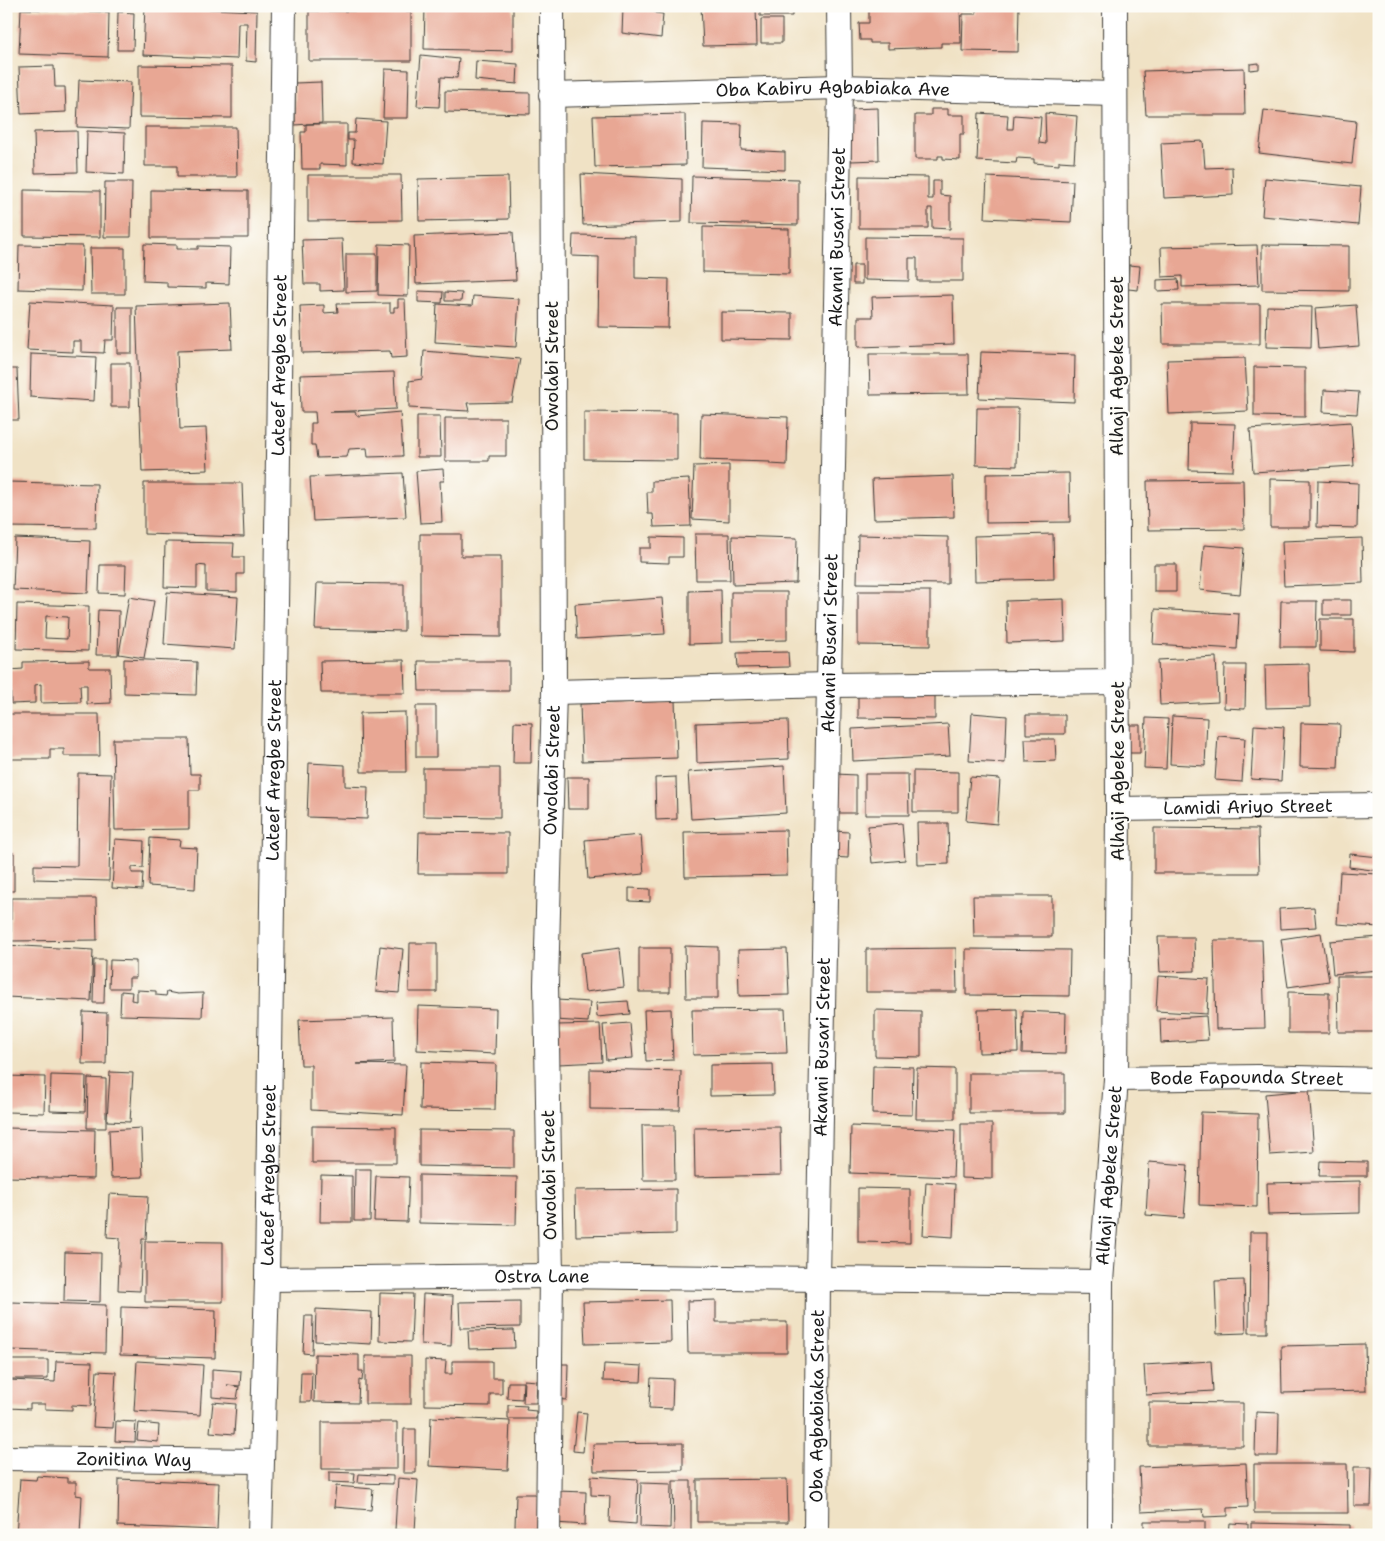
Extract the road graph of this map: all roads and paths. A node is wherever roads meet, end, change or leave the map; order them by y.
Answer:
1 (284, 6) edge
2 (552, 6) edge
3 (839, 6) edge
4 (1115, 6) edge
5 (840, 87) junction
6 (551, 94) junction
7 (1115, 94) junction
8 (1119, 682) junction
9 (830, 685) junction
10 (554, 692) junction
11 (1379, 805) edge
12 (1118, 809) junction
13 (1116, 1079) junction
14 (1379, 1080) edge
15 (551, 1276) junction
16 (267, 1278) junction
17 (818, 1279) junction
18 (1101, 1282) junction
19 (6, 1458) edge
20 (260, 1461) junction
21 (260, 1535) edge
22 (548, 1535) edge
23 (816, 1535) edge
24 (1100, 1535) edge

1 - 16 street, Lateef Aregbe Street
2 - 6 street, Owolabi Street
3 - 5 street, Akanni Busari Street
4 - 7 street, Alhaji Agbeke Street
5 - 6 street, Oba Kabiru Agbabiaka Ave
5 - 7 street, Oba Kabiru Agbabiaka Ave
5 - 9 street, Akanni Busari Street
6 - 10 street, Owolabi Street
7 - 8 street, Alhaji Agbeke Street
8 - 9 street
8 - 12 street, Alhaji Agbeke Street
9 - 10 street
9 - 17 street, Akanni Busari Street
10 - 15 street, Owolabi Street
11 - 12 street, Lamidi Ariyo Street
12 - 13 street, Alhaji Agbeke Street
13 - 14 street, Bode Fapounda Street
13 - 18 street, Alhaji Agbeke Street
15 - 16 street, Ostra Lane
15 - 17 street, Ostra Lane
15 - 22 street, Owolabi Street
16 - 20 street, Lateef Aregbe Street
17 - 18 street, Ostra Lane
17 - 23 street, Oba Agbabiaka Street
18 - 24 street, Alhaji Agbeke Street
19 - 20 street, Zonitina Way
20 - 21 street, Lateef Aregbe Street

